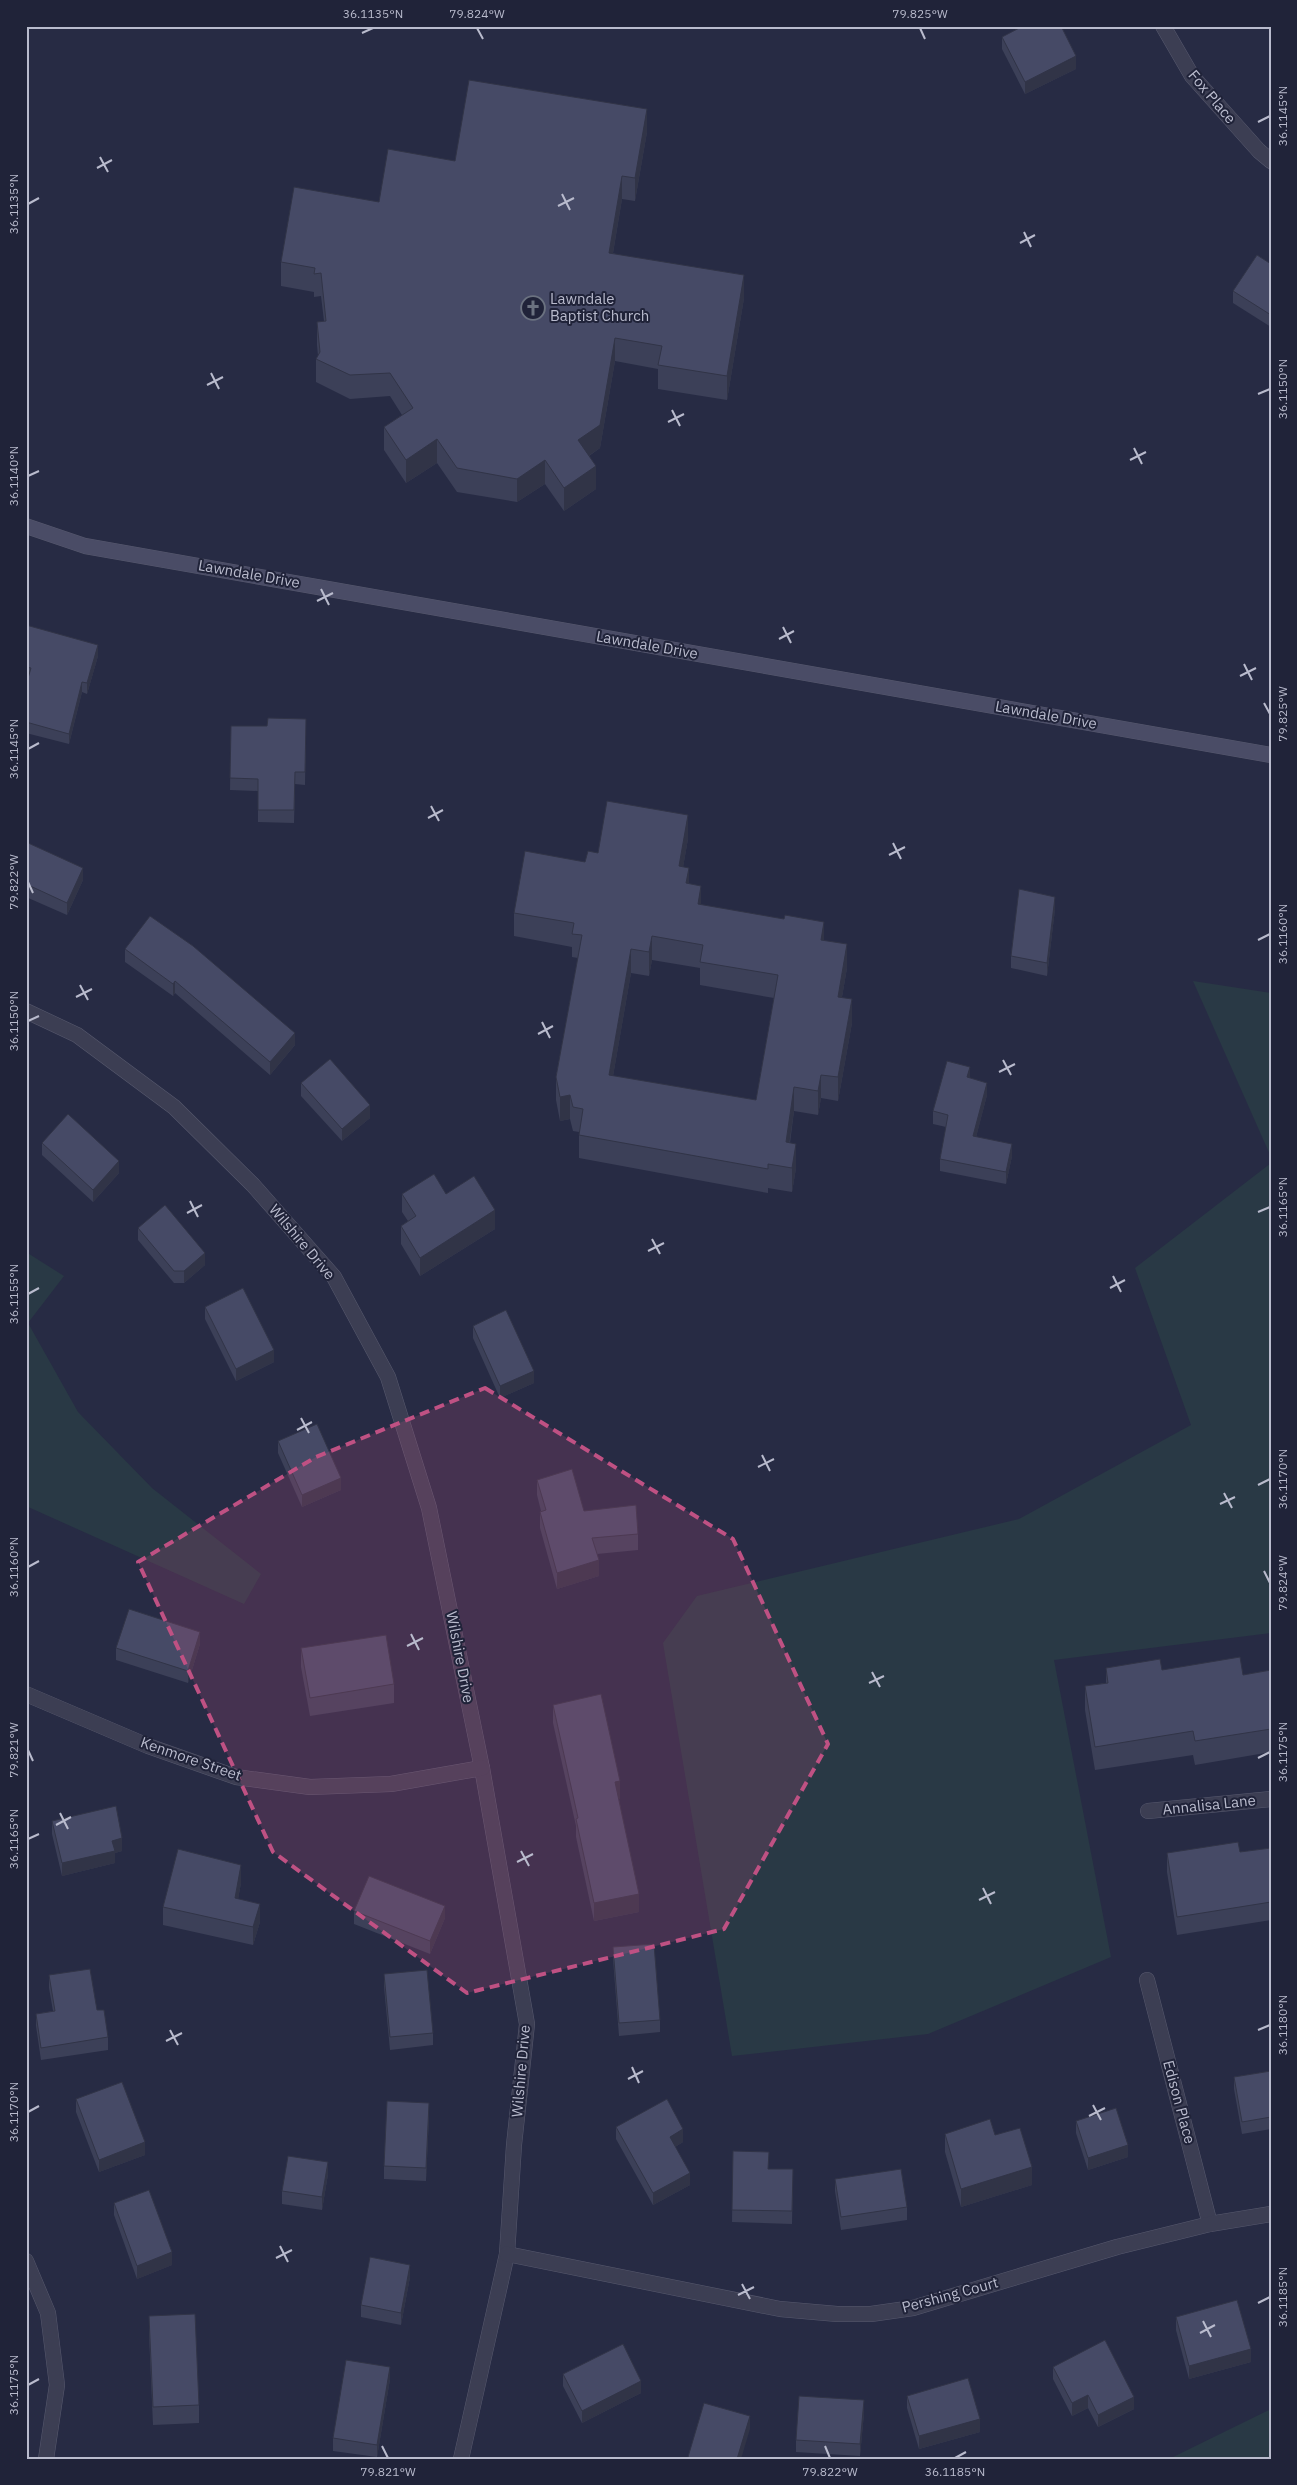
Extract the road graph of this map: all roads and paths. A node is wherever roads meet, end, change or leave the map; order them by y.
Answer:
1 (1163, 26) edge
2 (1271, 160) edge
3 (26, 526) edge
4 (1271, 755) edge
5 (26, 1011) edge
6 (26, 1694) edge
7 (482, 1768) junction
8 (1271, 1799) edge
9 (1148, 1811) dead end
10 (1147, 1980) dead end
11 (1271, 2214) edge
12 (1210, 2224) junction
13 (507, 2254) junction
14 (26, 2261) edge
15 (46, 2459) edge
16 (461, 2459) edge

1 - 2 street, Fox Place
3 - 4 main road, Lawndale Drive
5 - 7 street, Wilshire Drive
6 - 7 street, Kenmore Street
7 - 13 street, Wilshire Drive
8 - 9 street, Annalisa Lane
10 - 12 street, Edison Place
11 - 12 street, Pershing Court
12 - 13 street, Pershing Court
13 - 16 street, Wilshire Drive
14 - 15 street

